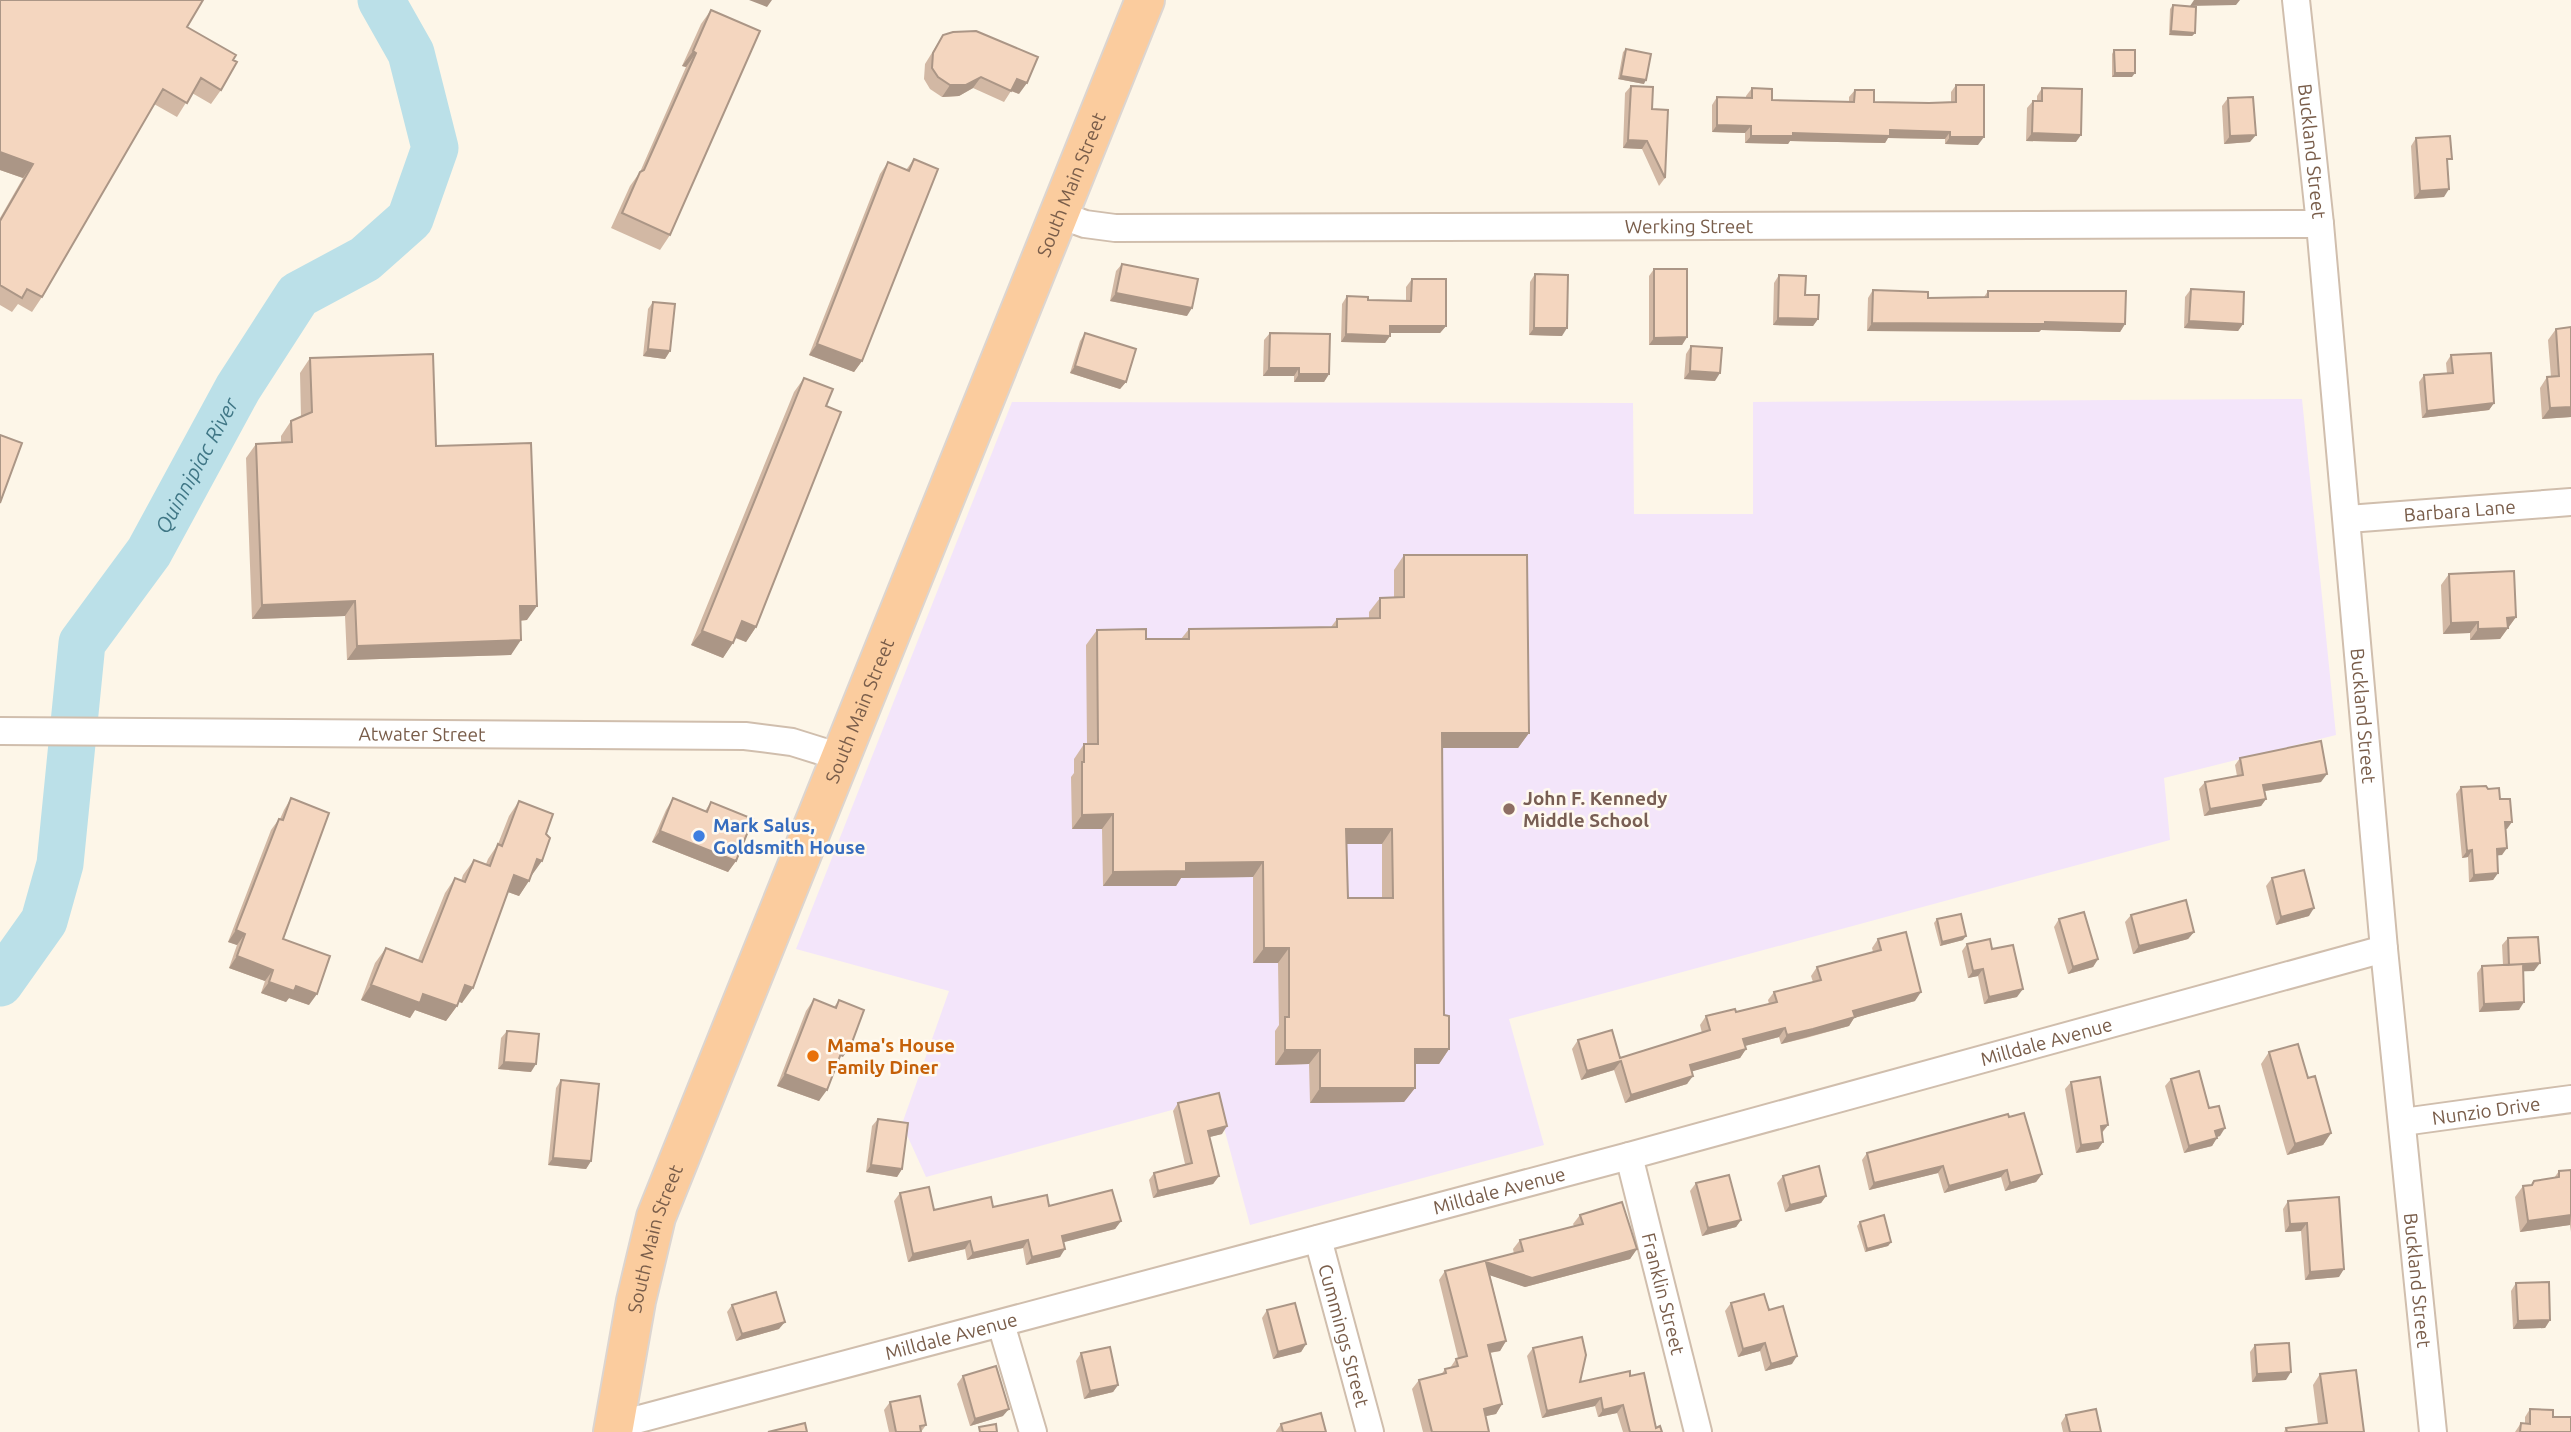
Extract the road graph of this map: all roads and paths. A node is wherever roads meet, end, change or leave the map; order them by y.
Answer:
1 (1145, 0) edge
2 (2296, 0) edge
3 (1058, 214) junction
4 (2320, 225) junction
5 (2571, 502) edge
6 (2347, 519) junction
7 (0, 731) edge
8 (841, 757) junction
9 (2384, 949) junction
10 (2571, 1099) edge
11 (2403, 1122) junction
12 (1629, 1156) junction
13 (1318, 1239) junction
14 (1001, 1324) junction
15 (613, 1429) edge
16 (1033, 1432) edge
17 (1370, 1432) edge
18 (1698, 1432) edge
19 (2433, 1432) edge

1 - 3 highway, South Main Street
2 - 4 street, Buckland Street
3 - 4 street, Werking Street
3 - 8 highway, South Main Street
4 - 6 street, Buckland Street
5 - 6 street, Barbara Lane
6 - 9 street, Buckland Street
7 - 8 street, Atwater Street
8 - 15 highway, South Main Street
9 - 11 street, Buckland Street
9 - 12 street, Milldale Avenue
10 - 11 street, Nunzio Drive
11 - 19 street, Buckland Street
12 - 13 street, Milldale Avenue
12 - 18 street, Franklin Street
13 - 14 street, Milldale Avenue
13 - 17 street, Cummings Street
14 - 15 street, Milldale Avenue
14 - 16 street

